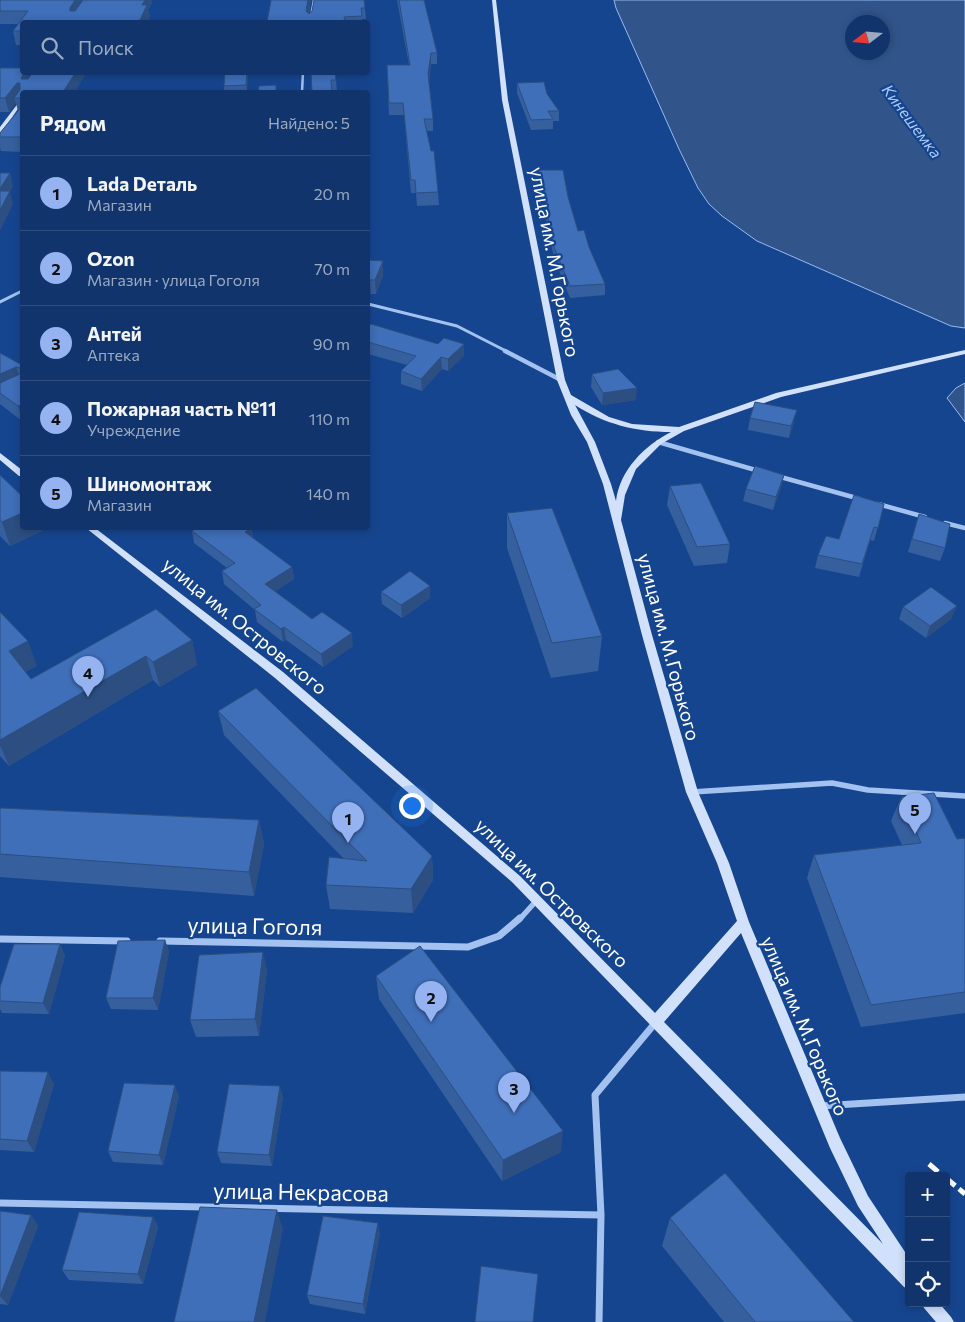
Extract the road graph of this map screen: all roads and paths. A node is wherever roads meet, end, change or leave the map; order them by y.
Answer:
1 (314, 0) edge
2 (494, 0) edge
3 (310, 20) edge
4 (303, 75) edge
5 (302, 90) edge
6 (20, 103) edge
7 (0, 131) edge
8 (20, 293) edge
9 (0, 302) edge
10 (370, 304) edge
11 (965, 352) edge
12 (560, 380) junction
13 (566, 395) junction
14 (681, 429) junction
15 (658, 442) junction
16 (0, 456) edge
17 (20, 472) edge
18 (764, 472) edge
19 (773, 475) edge
20 (927, 518) edge
21 (936, 520) edge
22 (618, 524) junction
23 (965, 528) edge
24 (93, 530) edge
25 (692, 792) junction
26 (965, 796) edge
27 (537, 900) junction
28 (743, 922) junction
29 (0, 939) edge
30 (139, 941) edge
31 (149, 941) edge
32 (656, 1022) junction
33 (965, 1097) edge
34 (819, 1106) junction
35 (0, 1203) edge
36 (601, 1215) junction
37 (905, 1266) edge
38 (905, 1278) edge
39 (933, 1307) edge
40 (599, 1322) edge
41 (946, 1322) edge

1 - 3 street
2 - 12 main road, улица им. М.Горького
4 - 5 street
6 - 7 main road
8 - 9 street
10 - 12 street
11 - 14 main road
12 - 13 main road, улица им. М.Горького
13 - 14 main road
13 - 22 main road, улица им. М.Горького
14 - 15 main road
15 - 18 street
15 - 22 main road
16 - 17 main road
19 - 20 street
21 - 23 street
22 - 25 main road, улица им. М.Горького
24 - 27 main road, улица им. Островского
25 - 26 street
25 - 28 main road, улица им. М.Горького
27 - 31 street, улица Гоголя
27 - 32 main road, улица им. Островского
28 - 32 main road
28 - 34 main road, улица им. М.Горького
29 - 30 street
32 - 36 street
32 - 38 main road, улица им. Островского
33 - 34 street
34 - 37 main road, улица им. М.Горького
35 - 36 street, улица Некрасова
36 - 40 street
39 - 41 main road

